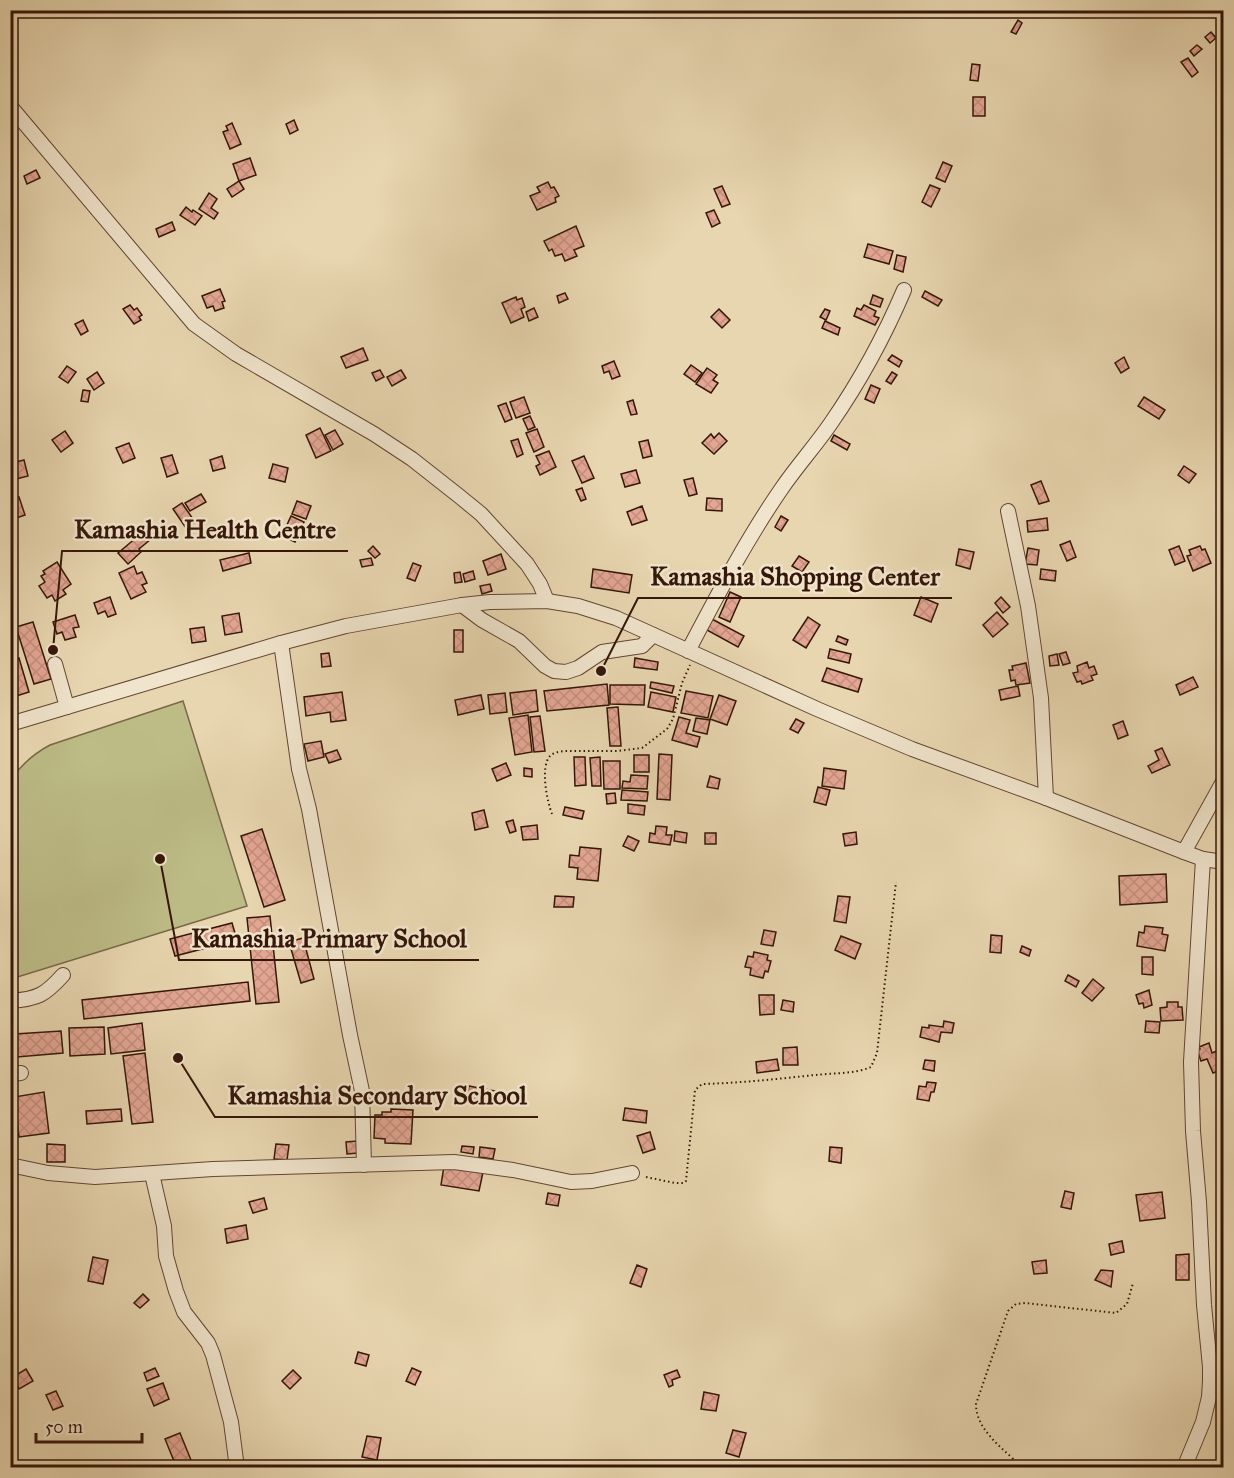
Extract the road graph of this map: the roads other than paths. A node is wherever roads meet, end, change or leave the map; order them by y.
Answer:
1 (10, 106) edge
2 (904, 290) dead end
3 (10, 420) edge
4 (10, 428) edge
5 (1008, 511) dead end
6 (547, 601) junction
7 (462, 605) junction
8 (653, 635) junction
9 (281, 643) junction
10 (692, 653) junction
11 (55, 664) dead end
12 (67, 707) junction
13 (10, 724) edge
14 (1224, 780) edge
15 (1046, 798) junction
16 (1184, 852) junction
17 (1203, 859) junction
18 (1224, 862) edge
19 (63, 975) dead end
20 (10, 1000) edge
21 (364, 1165) junction
22 (10, 1166) edge
23 (632, 1173) road end
24 (152, 1174) junction
25 (1210, 1367) junction
26 (1224, 1379) edge
27 (237, 1467) edge
28 (1184, 1467) edge

1 - 6 street
2 - 10 street
3 - 4 street
5 - 15 street
6 - 7 street
6 - 8 street
7 - 8 street
7 - 9 street
8 - 10 street
9 - 12 street
9 - 21 street
10 - 15 street
11 - 12 street
12 - 13 street
14 - 16 street
15 - 16 street
16 - 17 street
17 - 18 street
17 - 25 street
19 - 20 street
21 - 23 street
21 - 24 street
22 - 24 street
24 - 27 street
25 - 26 street
25 - 28 street

